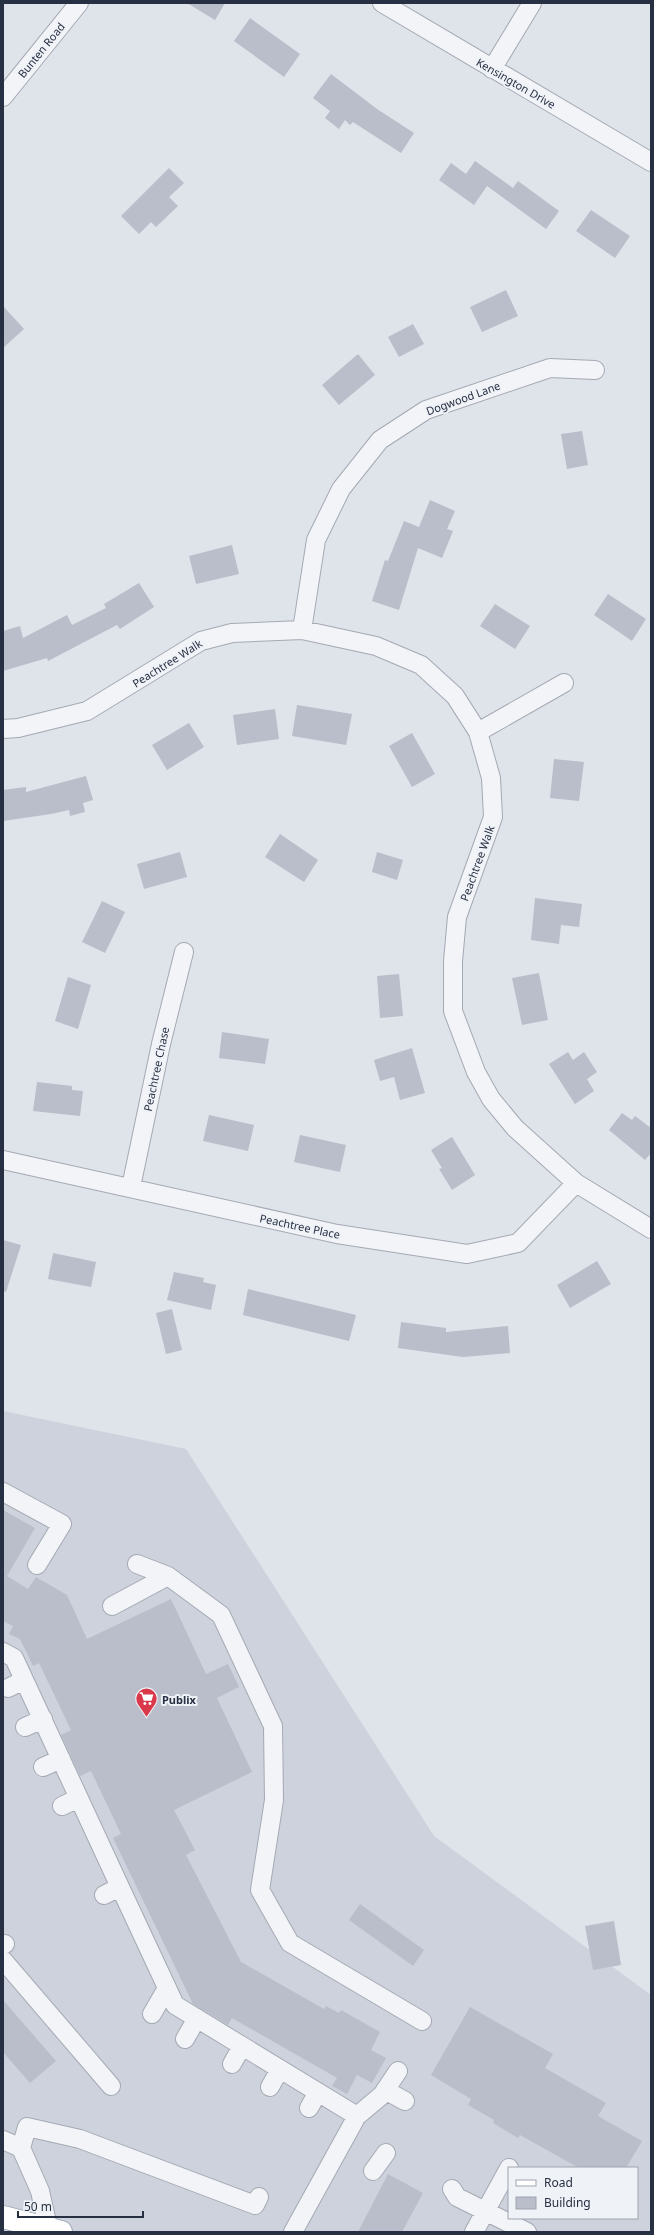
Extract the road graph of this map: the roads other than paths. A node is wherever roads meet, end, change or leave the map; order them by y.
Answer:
1 (79, 3) edge
2 (382, 3) edge
3 (532, 3) edge
4 (492, 69) junction
5 (3, 97) edge
6 (651, 162) edge
7 (595, 370) dead end
8 (302, 630) junction
9 (564, 683) dead end
10 (3, 729) edge
11 (478, 732) junction
12 (184, 952) dead end
13 (3, 1160) edge
14 (576, 1183) junction
15 (131, 1187) junction
16 (651, 1229) edge
17 (3, 1492) edge
18 (137, 1564) dead end
19 (37, 1565) dead end
20 (168, 1576) junction
21 (112, 1606) dead end
22 (3, 1652) edge
23 (24, 1680) junction
24 (8, 1688) dead end
25 (43, 1719) junction
26 (26, 1727) dead end
27 (61, 1759) junction
28 (44, 1767) dead end
29 (79, 1798) junction
30 (62, 1806) dead end
31 (120, 1887) junction
32 (104, 1895) dead end
33 (4, 1950) edge
34 (157, 1980) junction
35 (152, 2014) dead end
36 (197, 2018) junction
37 (422, 2021) dead end
38 (185, 2039) dead end
39 (242, 2046) junction
40 (232, 2064) dead end
41 (280, 2069) junction
42 (398, 2071) dead end
43 (111, 2086) dead end
44 (270, 2087) dead end
45 (385, 2090) junction
46 (318, 2092) junction
47 (404, 2101) dead end
48 (309, 2108) dead end
49 (357, 2116) junction
50 (3, 2140) edge
51 (21, 2148) junction
52 (386, 2153) dead end
53 (508, 2170) edge
54 (373, 2171) dead end
55 (259, 2197) dead end
56 (452, 2197) dead end
57 (486, 2212) junction
58 (3, 2217) edge
59 (54, 2230) edge
60 (297, 2230) edge
61 (523, 2231) edge
62 (474, 2232) edge

1 - 5 street, Bunten Road
2 - 4 street, Kensington Drive
3 - 4 street
4 - 6 street, Kensington Drive
7 - 8 street, Dogwood Lane
8 - 10 street, Peachtree Walk
8 - 11 street, Peachtree Walk
9 - 11 street
11 - 14 street, Peachtree Walk
12 - 15 street, Peachtree Chase
13 - 15 street, Peachtree Place
14 - 15 street, Peachtree Place
14 - 16 street, Peachtree Walk
17 - 19 street
18 - 20 street
20 - 21 street
20 - 37 street
22 - 23 street
23 - 24 street
23 - 25 street
25 - 26 street
25 - 27 street
27 - 28 street
27 - 29 street
29 - 30 street
29 - 31 street
31 - 32 street
31 - 34 street
33 - 43 street
34 - 35 street
34 - 36 street
36 - 38 street
36 - 39 street
39 - 40 street
39 - 41 street
41 - 44 street
41 - 46 street
42 - 45 street
45 - 47 street
45 - 49 street
46 - 48 street
46 - 49 street
49 - 60 street
50 - 51 street
51 - 55 street
51 - 59 street
52 - 54 street
53 - 57 street
56 - 57 street
57 - 61 street
57 - 62 street
58 - 59 main road

